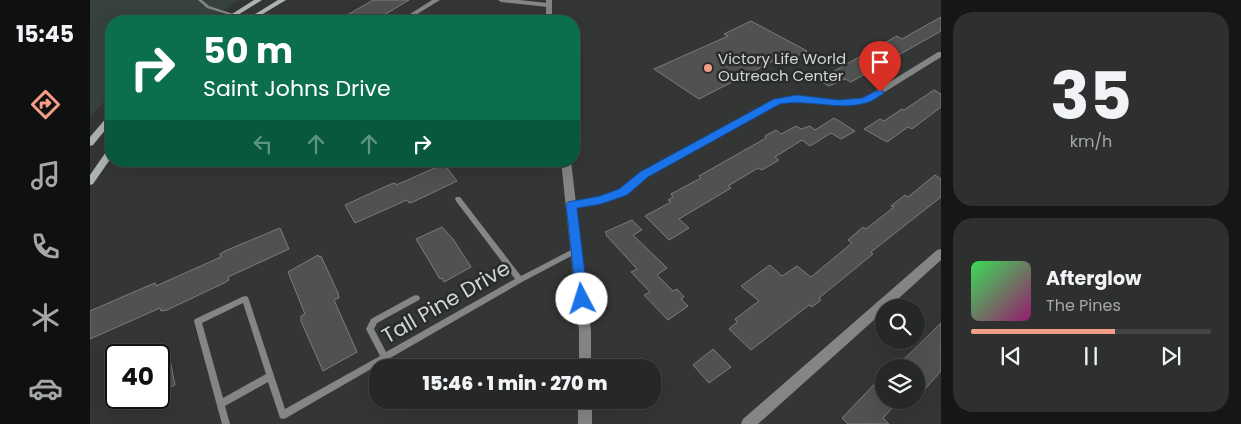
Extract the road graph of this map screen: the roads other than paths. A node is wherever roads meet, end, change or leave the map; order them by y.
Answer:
1 (200, 0) edge
2 (259, 0) edge
3 (283, 0) edge
4 (437, 0) edge
5 (501, 0) edge
6 (549, 3) edge
7 (234, 15) joint
8 (257, 15) edge
9 (412, 15) edge
10 (941, 54) edge
11 (105, 125) edge
12 (90, 143) edge
13 (105, 160) edge
14 (567, 167) edge
15 (90, 182) edge
16 (458, 199) dead end
17 (572, 205) junction
18 (577, 250) junction
19 (941, 253) edge
20 (520, 280) junction
21 (416, 298) dead end
22 (385, 358) junction
23 (585, 359) edge
24 (270, 376) junction
25 (220, 404) junction
26 (585, 409) edge
27 (226, 424) edge
28 (585, 424) edge
29 (748, 424) edge

1 - 7 lane
2 - 7 main road
3 - 8 main road
4 - 9 street
5 - 6 street
10 - 17 street
11 - 12 main road
13 - 15 main road
14 - 17 street
16 - 20 lane
17 - 18 street
18 - 20 lane, Tall Pine Drive
18 - 23 street
19 - 29 street
20 - 22 lane, Tall Pine Drive
21 - 22 lane
22 - 24 lane, Tall Pine Drive
24 - 25 lane
24 - 25 lane, Tall Pine Drive
25 - 27 lane
26 - 28 street

